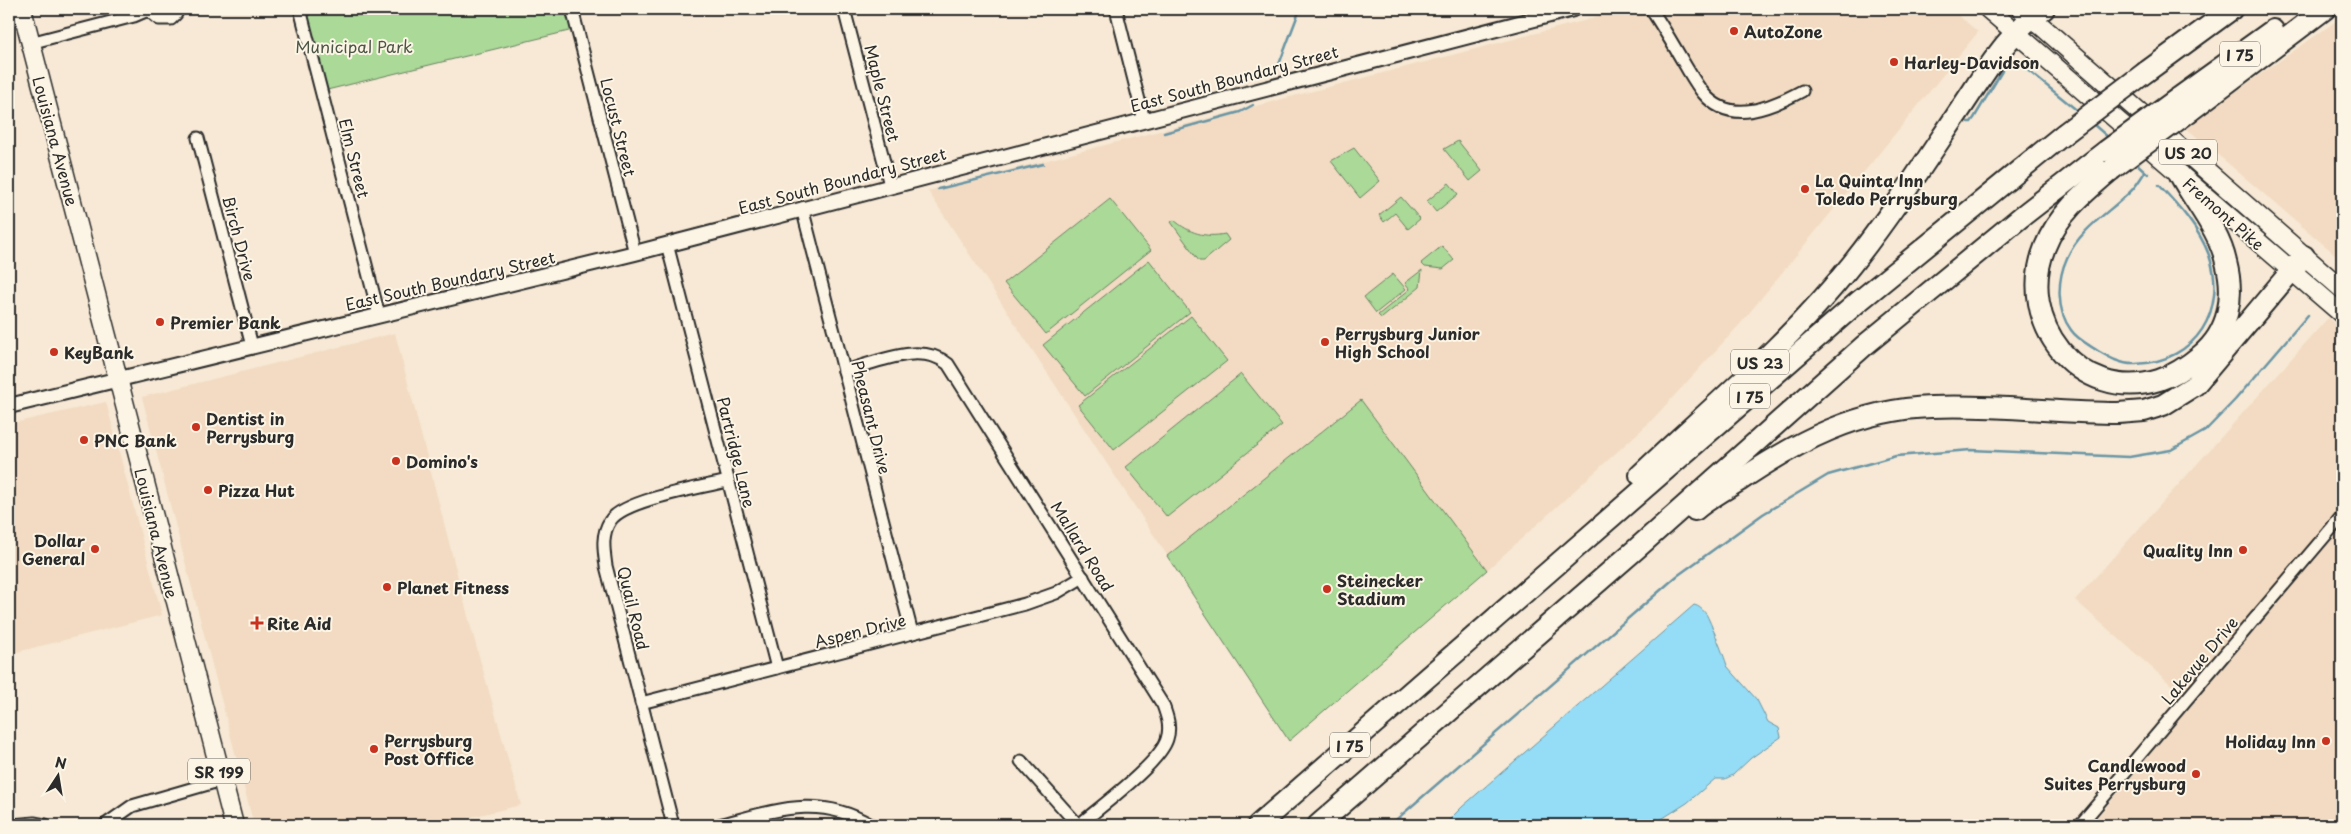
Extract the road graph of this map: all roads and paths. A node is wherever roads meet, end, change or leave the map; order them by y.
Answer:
1 (22, 9) edge
2 (149, 9) edge
3 (178, 9) edge
4 (300, 9) edge
5 (572, 9) edge
6 (844, 9) edge
7 (1116, 9) edge
8 (1573, 9) edge
9 (1652, 9) edge
10 (1988, 9) edge
11 (2232, 9) edge
12 (2304, 9) edge
13 (2325, 9) edge
14 (2032, 12) edge
15 (1540, 13) edge
16 (2016, 33) junction
17 (30, 43) junction
18 (1802, 90) dead end
19 (2183, 105) junction
20 (1144, 120) junction
21 (198, 138) dead end
22 (2109, 160) junction
23 (2180, 175) junction
24 (890, 185) junction
25 (2199, 191) junction
26 (802, 208) junction
27 (667, 244) junction
28 (2300, 252) junction
29 (635, 253) junction
30 (2287, 267) junction
31 (2342, 288) edge
32 (2342, 314) edge
33 (379, 315) junction
34 (2219, 337) junction
35 (252, 346) junction
36 (844, 371) junction
37 (118, 379) junction
38 (9, 406) edge
39 (728, 481) junction
40 (2342, 516) edge
41 (1635, 550) junction
42 (1083, 577) junction
43 (912, 633) junction
44 (1442, 665) junction
45 (777, 668) junction
46 (641, 703) junction
47 (1021, 761) dead end
48 (222, 780) junction
49 (12, 825) edge
50 (45, 825) edge
51 (105, 825) edge
52 (234, 825) edge
53 (673, 825) edge
54 (719, 825) edge
55 (871, 825) edge
56 (1078, 825) edge
57 (1258, 825) edge
58 (1318, 825) edge
59 (2081, 825) edge

1 - 17 main road, Louisiana Avenue / SR 199
2 - 3 street
2 - 17 street
4 - 33 street, Elm Street
5 - 29 street, Locust Street
6 - 24 street, Maple Street
7 - 20 street
8 - 15 street, East South Boundary Street
9 - 18 street
10 - 16 main road, US 20
11 - 44 highway, I 75, bridge
12 - 19 highway, I 75
13 - 19 highway
14 - 16 highway, US 23
14 - 28 main road, Fremont Pike / US 20
15 - 20 street, East South Boundary Street
16 - 23 main road, Fremont Pike / US 20
16 - 44 highway, US 23
17 - 37 main road, Louisiana Avenue / SR 199
19 - 22 highway, I 75, bridge
20 - 24 street, East South Boundary Street
21 - 35 street, Birch Drive
22 - 34 highway
22 - 41 highway, I 75
23 - 25 main road, Fremont Pike / US 20
23 - 34 highway
24 - 26 street, East South Boundary Street
25 - 28 main road
25 - 30 main road, Fremont Pike / US 20
26 - 27 street, East South Boundary Street
26 - 36 street, Pheasant Drive
27 - 29 street, East South Boundary Street
27 - 39 street, Partridge Lane
28 - 30 highway
28 - 31 main road, Fremont Pike / US 20
29 - 33 street, East South Boundary Street
30 - 32 main road, Fremont Pike / US 20
30 - 34 highway
30 - 41 highway
33 - 35 street, East South Boundary Street
35 - 37 street, East South Boundary Street
36 - 42 street, Mallard Road
36 - 43 street, Pheasant Drive
37 - 38 street, East South Boundary Street
37 - 48 main road, Louisiana Avenue / SR 199
39 - 45 street, Partridge Lane
39 - 46 street, Quail Road
40 - 59 street, Lakevue Drive
41 - 58 highway, I 75
42 - 43 street, Aspen Drive
42 - 56 street, Mallard Road
43 - 45 street, Aspen Drive
44 - 57 highway, I 75
45 - 46 street, Aspen Drive
46 - 53 street, Quail Road
47 - 56 street
48 - 51 street
48 - 52 main road, Louisiana Avenue / SR 199
49 - 50 street
54 - 55 street

